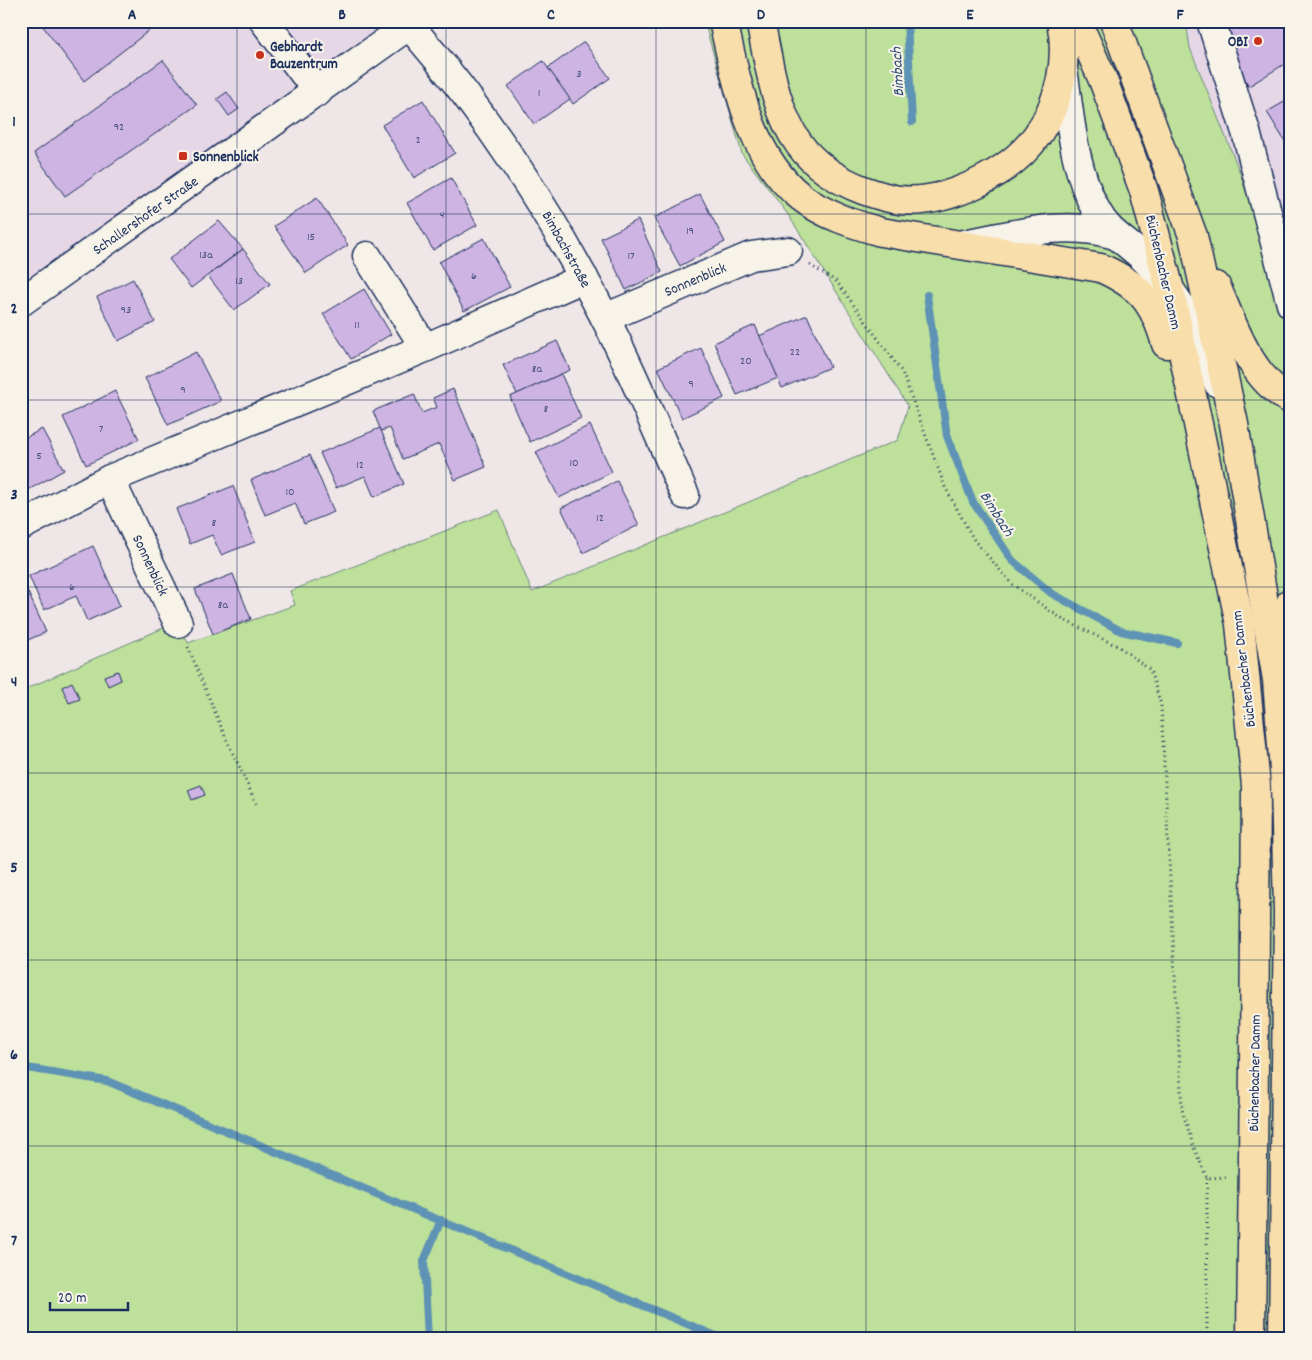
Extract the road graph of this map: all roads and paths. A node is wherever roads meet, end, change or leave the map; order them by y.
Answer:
1 (264, 21) edge
2 (723, 21) edge
3 (760, 21) edge
4 (1061, 21) edge
5 (1077, 21) edge
6 (1114, 21) edge
7 (1212, 21) edge
8 (412, 23) edge
9 (1063, 68) junction
10 (318, 92) junction
11 (1115, 235) junction
12 (1193, 236) junction
13 (958, 245) junction
14 (788, 252) joint
15 (367, 256) dead end
16 (584, 278) junction
17 (1168, 286) junction
18 (21, 302) edge
19 (1291, 304) edge
20 (605, 318) junction
21 (425, 348) junction
22 (1291, 400) edge
23 (1234, 424) junction
24 (110, 479) junction
25 (1209, 486) junction
26 (685, 495) dead end
27 (21, 526) edge
28 (1291, 602) edge
29 (178, 623) joint
30 (1277, 680) junction
31 (258, 805) dead end
32 (1235, 1176) dead end
33 (1207, 1178) junction
34 (1207, 1339) edge
35 (1251, 1339) edge
36 (1283, 1339) edge

1 - 10 street
2 - 13 main road
3 - 9 main road
4 - 9 main road
5 - 17 main road, Büchenbacher Damm
6 - 12 main road, Büchenbacher Damm
7 - 19 street
8 - 10 street, Schallershofer Straße
8 - 16 street, Bimbachstraße
9 - 11 street
10 - 18 street, Schallershofer Straße
11 - 13 street
11 - 17 street
12 - 22 main road
12 - 23 main road, Büchenbacher Damm
13 - 25 main road
14 - 20 street, Sonnenblick
14 - 33 path
15 - 21 street
16 - 20 street, Bimbachstraße
16 - 21 street
17 - 23 street
17 - 25 main road, Büchenbacher Damm
20 - 26 street, Bimbachstraße
21 - 24 street
23 - 30 main road, Büchenbacher Damm
24 - 27 street
24 - 29 street, Sonnenblick
25 - 35 main road, Büchenbacher Damm, bridge
28 - 30 main road
29 - 31 path
30 - 36 main road, Büchenbacher Damm, bridge
32 - 33 path
33 - 34 path

